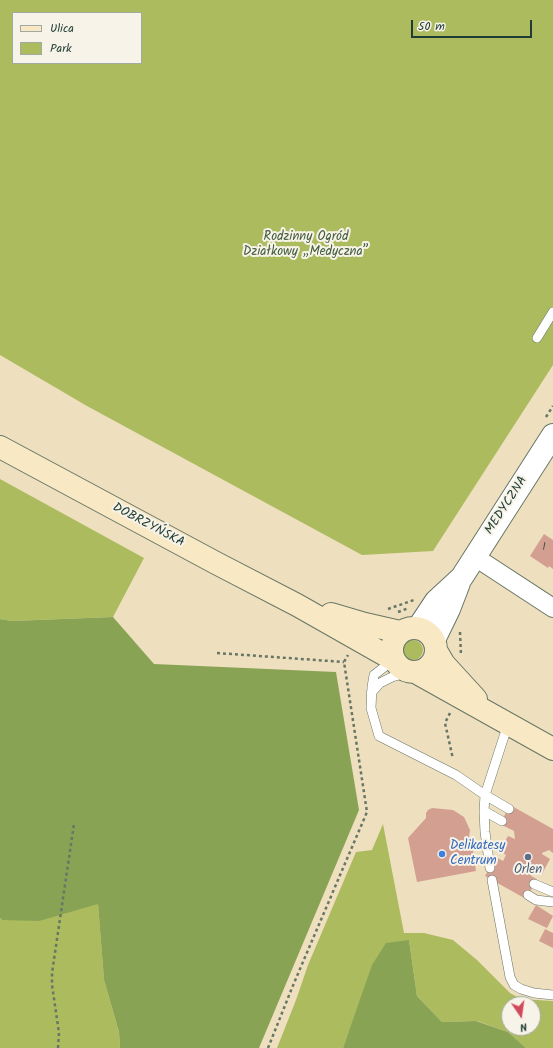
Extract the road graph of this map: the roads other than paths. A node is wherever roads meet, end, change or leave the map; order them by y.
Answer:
1 (553, 312) edge
2 (537, 338) dead end
3 (553, 435) edge
4 (0, 446) edge
5 (475, 557) junction
6 (462, 577) junction
7 (298, 605) junction
8 (553, 608) edge
9 (422, 638) junction
10 (406, 668) junction
11 (371, 693) junction
12 (482, 708) junction
13 (508, 724) junction
14 (553, 749) edge
15 (485, 796) junction
16 (509, 808) dead end
17 (484, 811) junction
18 (502, 821) dead end
19 (490, 863) dead end
20 (492, 880) dead end
21 (534, 884) dead end
22 (553, 892) edge
23 (528, 895) dead end
24 (553, 902) edge
25 (553, 995) edge

1 - 2 lane
3 - 5 street, MEDYCZNA
4 - 7 main road, DOBRZYŃSKA
5 - 6 street, MEDYCZNA
5 - 8 street
6 - 9 street, MEDYCZNA
6 - 9 street, MEDYCZNA
7 - 9 main road, DOBRZYŃSKA
7 - 10 main road, DOBRZYŃSKA
9 - 10 main road
9 - 10 main road
9 - 12 main road, DOBRZYŃSKA
10 - 11 lane
10 - 11 lane
10 - 12 main road, DOBRZYŃSKA
11 - 15 lane
12 - 13 main road, DOBRZYŃSKA
13 - 14 main road, DOBRZYŃSKA
13 - 15 lane
15 - 16 lane
15 - 17 lane
17 - 18 lane
17 - 19 lane
20 - 25 lane
21 - 22 lane
23 - 24 lane

